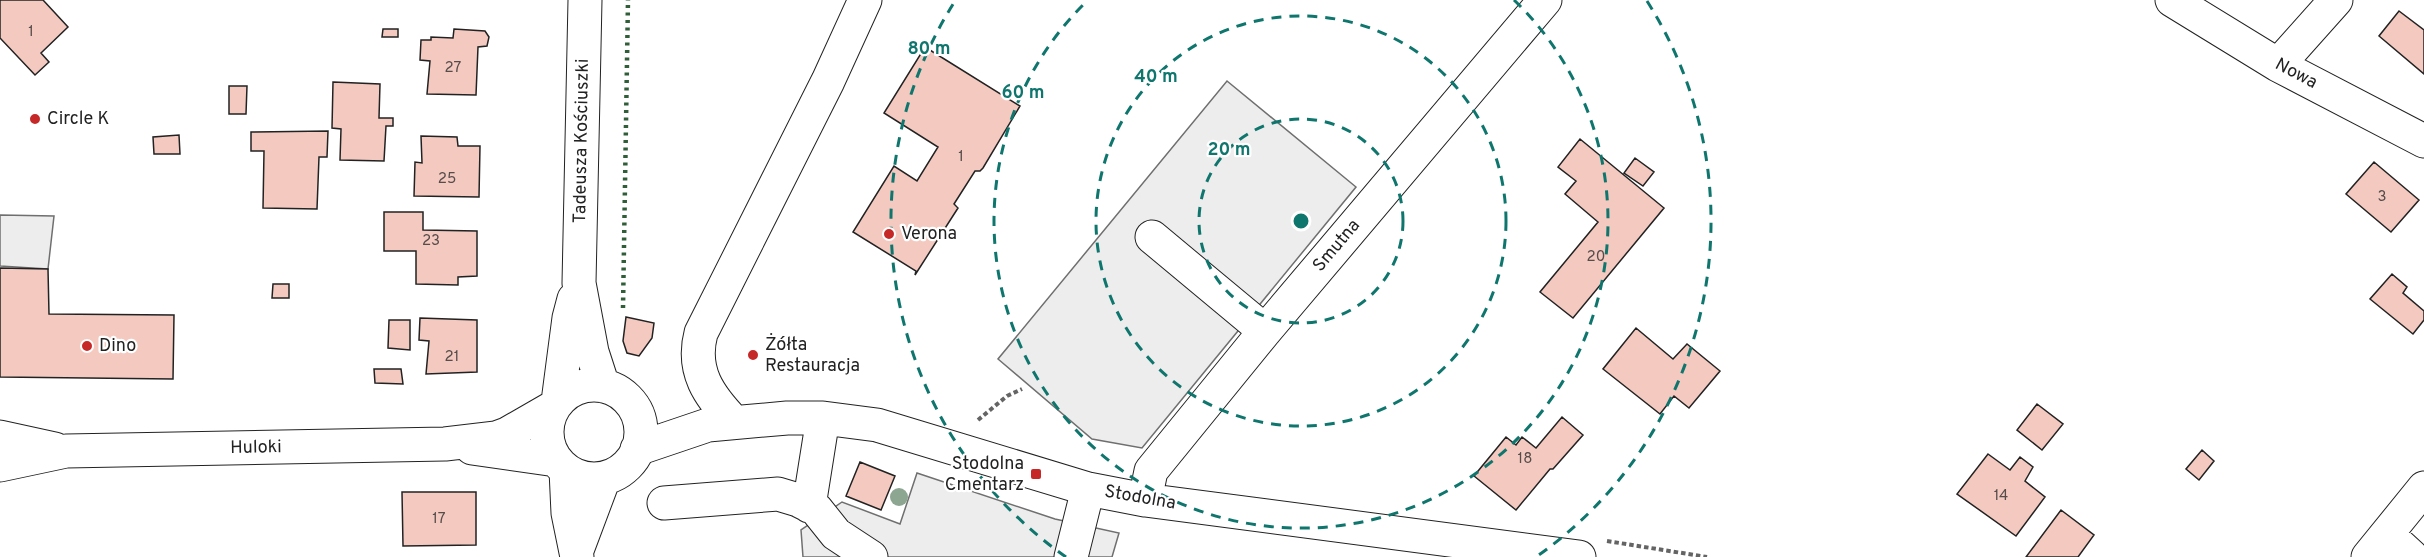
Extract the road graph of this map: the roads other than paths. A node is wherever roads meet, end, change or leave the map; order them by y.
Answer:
1 (585, 0) edge
2 (865, 0) edge
3 (1545, 0) edge
4 (2172, 0) edge
5 (2336, 0) edge
6 (2278, 65) junction
7 (2424, 141) edge
8 (1152, 237) dead end
9 (579, 283) junction
10 (1265, 331) junction
11 (603, 386) junction
12 (556, 404) junction
13 (634, 408) junction
14 (823, 418) junction
15 (721, 424) junction
16 (0, 437) edge
17 (446, 444) junction
18 (638, 449) junction
19 (66, 451) junction
20 (0, 465) edge
21 (561, 465) junction
22 (604, 478) junction
23 (2424, 488) edge
24 (1088, 489) junction
25 (1145, 500) junction
26 (664, 503) dead end
27 (809, 506) junction
28 (2377, 545) edge
29 (577, 554) edge
30 (871, 557) edge
31 (1071, 557) edge
32 (1579, 557) edge
33 (2412, 557) edge

1 - 9 street, Tadeusza Kościuszki
2 - 15 street
3 - 10 street, Smutna
4 - 6 street, Nowa
5 - 6 street
6 - 7 street, Nowa
8 - 10 street
9 - 11 street, Tadeusza Kościuszki
9 - 12 street, Tadeusza Kościuszki
10 - 25 street, Smutna
11 - 12 street
11 - 13 street
12 - 17 street, Huloki
12 - 21 street
13 - 15 street, Stodolna
13 - 18 street
14 - 15 street, Stodolna
14 - 24 street, Stodolna
14 - 27 street
15 - 18 street, Stodolna
16 - 19 street, Huloki
17 - 19 street, Huloki
17 - 21 street, Huloki
18 - 22 street
19 - 20 street, Huloki
21 - 22 street
21 - 29 street
22 - 29 street
23 - 28 street
24 - 25 street, Stodolna
24 - 31 street
25 - 32 street, Stodolna
26 - 27 street
27 - 30 street
28 - 33 street

